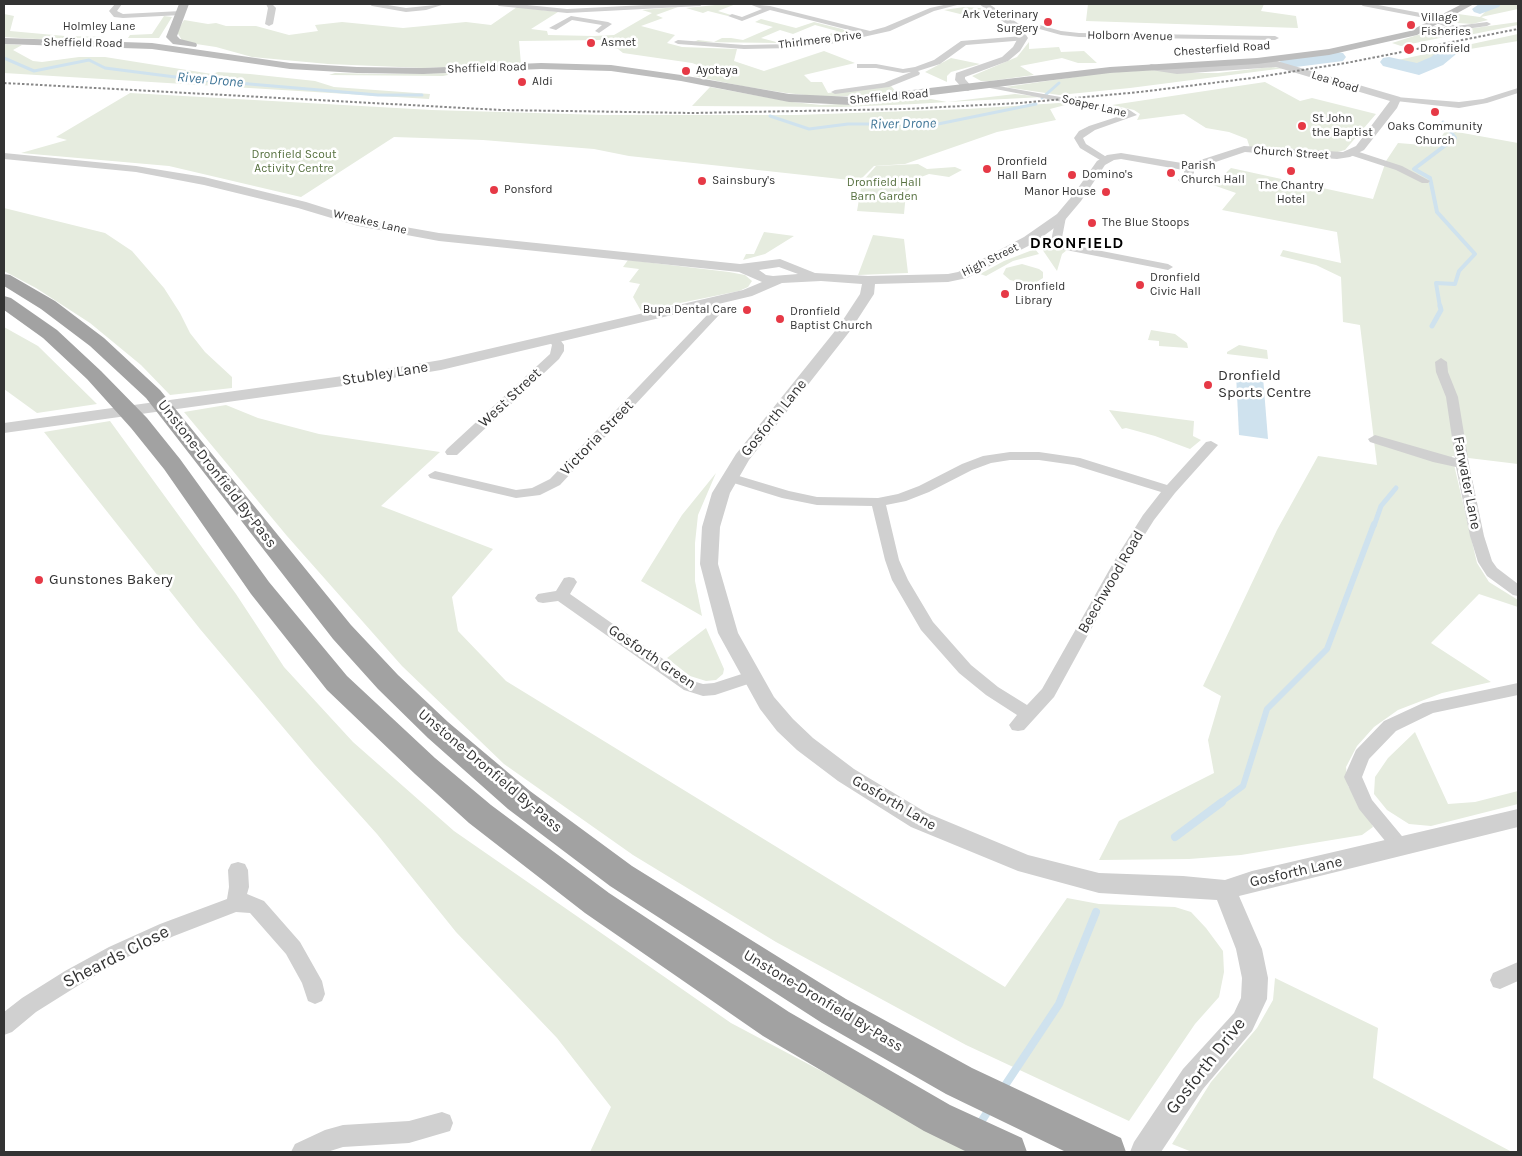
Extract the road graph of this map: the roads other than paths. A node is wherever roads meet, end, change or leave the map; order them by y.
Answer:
1 (119, 4) edge
2 (269, 4) edge
3 (372, 4) edge
4 (442, 4) edge
5 (499, 4) edge
6 (700, 4) edge
7 (752, 4) edge
8 (958, 4) edge
9 (983, 4) edge
10 (1363, 4) edge
11 (1469, 4) edge
12 (182, 8) edge
13 (770, 8) junction
14 (578, 10) junction
15 (732, 16) dead end
16 (579, 19) junction
17 (1440, 20) junction
18 (269, 24) dead end
19 (1487, 24) dead end
20 (1016, 26) junction
21 (553, 28) dead end
22 (1425, 28) junction
23 (1455, 28) junction
24 (599, 31) dead end
25 (871, 34) junction
26 (1275, 37) dead end
27 (1023, 38) junction
28 (171, 39) junction
29 (4, 41) edge
30 (28, 42) junction
31 (678, 42) dead end
32 (230, 57) junction
33 (933, 63) junction
34 (860, 66) dead end
35 (1151, 68) junction
36 (1322, 78) joint
37 (990, 86) junction
38 (968, 88) junction
39 (1518, 90) edge
40 (835, 92) dead end
41 (1498, 96) junction
42 (1396, 99) junction
43 (1518, 99) edge
44 (1353, 153) junction
45 (4, 156) edge
46 (1105, 160) junction
47 (1189, 168) junction
48 (1183, 180) dead end
49 (1426, 181) dead end
50 (1061, 218) junction
51 (1029, 240) junction
52 (1056, 244) junction
53 (1168, 267) dead end
54 (758, 275) junction
55 (785, 275) junction
56 (4, 278) edge
57 (868, 280) junction
58 (712, 301) junction
59 (4, 302) edge
60 (554, 339) junction
61 (1441, 362) dead end
62 (4, 428) edge
63 (1374, 439) dead end
64 (1211, 445) dead end
65 (452, 452) dead end
66 (1462, 464) junction
67 (435, 475) dead end
68 (730, 477) junction
69 (1170, 490) junction
70 (878, 502) junction
71 (1518, 591) edge
72 (543, 598) dead end
73 (751, 677) junction
74 (1518, 689) edge
75 (1518, 818) edge
76 (1402, 847) junction
77 (238, 870) dead end
78 (1225, 890) junction
79 (235, 904) junction
80 (1518, 971) edge
81 (1500, 980) dead end
82 (315, 994) dead end
83 (4, 1024) edge
84 (442, 1123) dead end
85 (303, 1152) edge
86 (1008, 1152) edge
87 (1107, 1152) edge
88 (1144, 1152) edge

1 - 12 street
2 - 18 street
3 - 4 street
5 - 14 street
6 - 14 street
7 - 13 street
8 - 25 street, Thirlmere Drive
9 - 20 street
10 - 17 street
11 - 17 main road, Chesterfield Road
12 - 28 main road
13 - 15 street
13 - 25 street
14 - 16 street
16 - 21 street
16 - 24 street
17 - 22 main road, Chesterfield Road
17 - 23 street
19 - 23 street
20 - 26 street, Holborn Avenue
20 - 27 street
22 - 23 street
22 - 35 main road, Chesterfield Road
25 - 31 street, Thirlmere Drive
27 - 33 street
27 - 38 street
28 - 30 main road, Holmley Lane
28 - 32 main road, Holmley Lane
29 - 30 main road, Sheffield Road
30 - 32 main road, Sheffield Road
32 - 38 main road, Sheffield Road
33 - 34 street
33 - 40 street
35 - 36 street, Lea Road
35 - 37 main road, Chesterfield Road
36 - 42 street, Lea Road
37 - 38 main road, Chesterfield Road
37 - 46 street, Soaper Lane
39 - 41 street, Lea Road
41 - 42 street, Lea Road
41 - 43 street
42 - 44 street
44 - 47 street, Church Street
44 - 49 street
45 - 54 street, Wreakes Lane
46 - 47 street, Church Street
46 - 50 street, High Street
47 - 48 street
50 - 51 street, High Street
50 - 52 street
51 - 52 street
51 - 57 street, High Street
52 - 53 street
54 - 55 street, Stubley Lane
54 - 55 street, Wreakes Lane
54 - 58 street, Stubley Lane
55 - 57 street, Wreakes Lane
56 - 87 highway, Unstone-Dronfield By-Pass
57 - 68 street, Gosforth Lane
58 - 60 street, Stubley Lane
58 - 67 street, Victoria Street
59 - 86 highway, Unstone-Dronfield By-Pass
60 - 62 street, Stubley Lane
60 - 65 street, West Street
61 - 66 street, Farwater Lane
63 - 66 street
64 - 69 street, Beechwood Road
66 - 71 street, Farwater Lane
68 - 70 street
68 - 73 street, Gosforth Lane
69 - 70 street
69 - 70 street, Beechwood Road
72 - 73 street, Gosforth Green
73 - 78 street, Gosforth Lane
74 - 76 street
75 - 76 street, Gosforth Lane
76 - 78 street, Gosforth Lane
77 - 79 street
78 - 88 street, Gosforth Drive
79 - 82 street
79 - 83 street, Sheards Close
80 - 81 street
84 - 85 street

